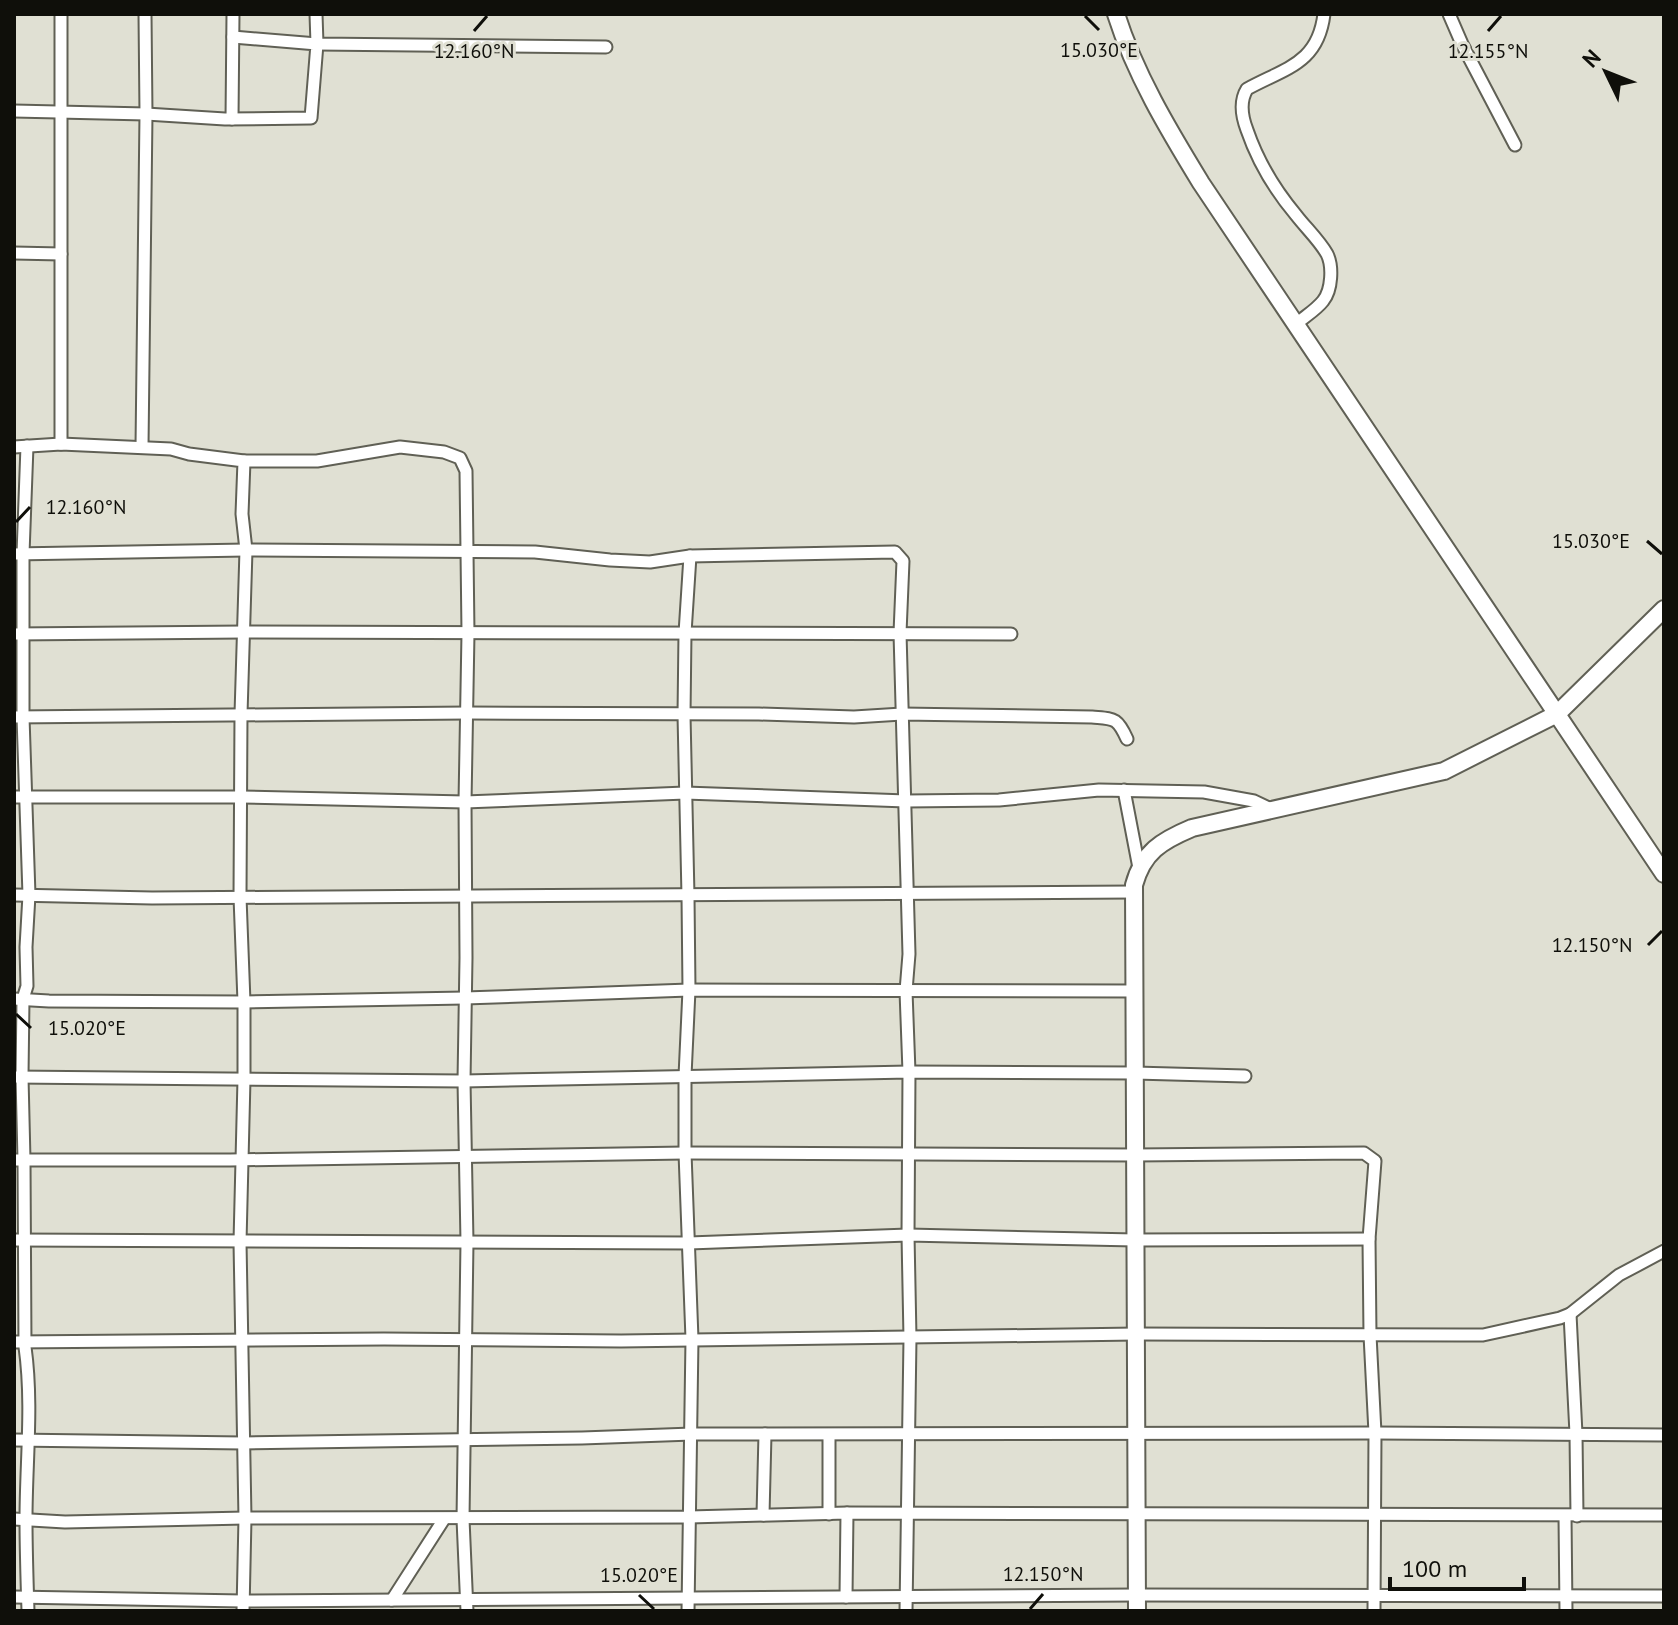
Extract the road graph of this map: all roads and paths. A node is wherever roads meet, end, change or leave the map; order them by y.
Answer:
1 (61, 14) edge
2 (145, 14) edge
3 (233, 14) edge
4 (316, 14) edge
5 (1116, 14) edge
6 (1449, 14) edge
7 (1325, 15) edge
8 (233, 37) junction
9 (317, 44) junction
10 (606, 47) dead end
11 (14, 111) edge
12 (60, 111) junction
13 (146, 114) junction
14 (232, 119) junction
15 (1515, 145) dead end
16 (14, 253) edge
17 (61, 254) junction
18 (1295, 325) junction
19 (61, 444) junction
20 (27, 446) junction
21 (14, 447) edge
22 (142, 447) junction
23 (244, 461) junction
24 (246, 550) junction
25 (467, 551) junction
26 (18, 554) edge
27 (690, 556) junction
28 (1664, 609) edge
29 (244, 632) junction
30 (468, 633) junction
31 (685, 633) junction
32 (900, 633) junction
33 (18, 634) edge
34 (1011, 634) dead end
35 (468, 713) junction
36 (241, 714) junction
37 (902, 714) junction
38 (1557, 714) junction
39 (684, 715) junction
40 (18, 717) edge
41 (1127, 739) dead end
42 (1124, 790) junction
43 (685, 793) junction
44 (14, 797) edge
45 (27, 797) junction
46 (241, 797) junction
47 (906, 801) junction
48 (465, 802) junction
49 (1273, 810) junction
50 (1139, 868) junction
51 (1664, 874) edge
52 (1134, 892) junction
53 (14, 895) edge
54 (29, 895) junction
55 (908, 895) junction
56 (688, 896) junction
57 (240, 897) junction
58 (466, 897) junction
59 (689, 990) junction
60 (906, 991) junction
61 (1134, 991) junction
62 (465, 998) junction
63 (18, 999) edge
64 (244, 1002) junction
65 (909, 1072) junction
66 (1135, 1073) junction
67 (685, 1076) junction
68 (1245, 1076) dead end
69 (18, 1077) edge
70 (244, 1079) junction
71 (464, 1081) junction
72 (685, 1153) junction
73 (908, 1154) junction
74 (1135, 1155) junction
75 (465, 1156) junction
76 (19, 1160) edge
77 (242, 1160) junction
78 (908, 1235) junction
79 (1369, 1239) junction
80 (19, 1240) edge
81 (1135, 1240) junction
82 (240, 1242) junction
83 (467, 1242) junction
84 (689, 1243) junction
85 (1664, 1251) edge
86 (1570, 1314) junction
87 (1136, 1334) junction
88 (1370, 1335) junction
89 (910, 1338) junction
90 (692, 1339) junction
91 (465, 1340) junction
92 (241, 1341) junction
93 (19, 1342) edge
94 (1136, 1433) junction
95 (1375, 1433) junction
96 (692, 1434) junction
97 (765, 1434) junction
98 (908, 1434) junction
99 (1576, 1434) junction
100 (829, 1435) junction
101 (1664, 1435) edge
102 (14, 1440) edge
103 (28, 1440) junction
104 (463, 1440) junction
105 (243, 1443) junction
106 (847, 1513) junction
107 (1137, 1513) junction
108 (829, 1514) junction
109 (907, 1514) junction
110 (763, 1515) junction
111 (1664, 1515) edge
112 (1374, 1516) junction
113 (1571, 1516) junction
114 (689, 1517) junction
115 (245, 1518) junction
116 (20, 1519) edge
117 (444, 1519) junction
118 (463, 1519) junction
119 (1664, 1596) edge
120 (14, 1597) edge
121 (27, 1597) junction
122 (688, 1597) junction
123 (846, 1597) junction
124 (907, 1597) junction
125 (1374, 1597) junction
126 (1566, 1597) junction
127 (392, 1600) junction
128 (1137, 1603) edge
129 (466, 1605) edge
130 (243, 1606) edge
131 (28, 1611) edge
132 (688, 1611) edge
133 (906, 1611) edge
134 (1374, 1611) edge
135 (1566, 1611) edge

1 - 12 street
2 - 13 street
3 - 8 street
4 - 9 street
5 - 18 street
6 - 15 street
7 - 18 street
8 - 9 street
8 - 14 street
9 - 10 street
9 - 14 street
11 - 12 street
12 - 13 street
12 - 17 street
13 - 14 street
13 - 22 street
16 - 17 street
17 - 19 street
18 - 38 street
19 - 20 street
19 - 22 street
20 - 21 street
20 - 26 street
22 - 23 street
23 - 24 street
23 - 25 street
24 - 25 street
24 - 26 street
24 - 29 street
25 - 27 street
25 - 30 street
26 - 33 street
27 - 31 street
27 - 32 street
28 - 38 street
29 - 30 street
29 - 33 street
29 - 36 street
30 - 31 street
30 - 35 street
31 - 32 street
31 - 39 street
32 - 34 street
32 - 37 street
33 - 40 street
35 - 36 street
35 - 39 street
35 - 48 street
36 - 40 street
36 - 46 street
37 - 39 street
37 - 41 street
37 - 47 street
38 - 49 street
38 - 51 street
39 - 43 street
40 - 45 street
42 - 47 street
42 - 49 street
42 - 50 street
43 - 47 street
43 - 48 street
43 - 56 street
44 - 45 street
45 - 46 street
45 - 54 street
46 - 48 street
46 - 57 street
47 - 55 street
48 - 58 street
49 - 50 street
50 - 52 street
52 - 55 street
52 - 61 street
53 - 54 street
54 - 57 street
54 - 63 street
55 - 56 street
55 - 60 street
56 - 58 street
56 - 59 street
57 - 58 street
57 - 64 street
58 - 62 street
59 - 60 street
59 - 62 street
59 - 67 street
60 - 61 street
60 - 65 street
61 - 66 street
62 - 64 street
62 - 71 street
63 - 64 street
63 - 69 street
64 - 70 street
65 - 66 street
65 - 67 street
65 - 73 street
66 - 68 street
66 - 74 street
67 - 71 street
67 - 72 street
69 - 70 street
69 - 76 street
70 - 71 street
70 - 77 street
71 - 75 street
72 - 73 street
72 - 75 street
72 - 84 street
73 - 74 street
73 - 78 street
74 - 79 street
74 - 81 street
75 - 77 street
75 - 83 street
76 - 77 street
76 - 80 street
77 - 82 street
78 - 81 street
78 - 84 street
78 - 89 street
79 - 81 street
79 - 88 street
80 - 82 street
80 - 93 street
81 - 87 street
82 - 83 street
82 - 92 street
83 - 84 street
83 - 91 street
84 - 90 street
85 - 86 street
86 - 88 street
86 - 99 street
87 - 88 street
87 - 89 street
87 - 94 street
88 - 95 street
89 - 90 street
89 - 98 street
90 - 91 street
90 - 96 street
91 - 92 street
91 - 104 street
92 - 93 street
92 - 105 street
93 - 103 street
94 - 95 street
94 - 98 street
94 - 107 street
95 - 99 street
95 - 112 street
96 - 97 street
96 - 104 street
96 - 114 street
97 - 100 street
97 - 110 street
98 - 100 street
98 - 109 street
99 - 101 street
99 - 113 street
100 - 108 street
102 - 103 street
103 - 105 street
103 - 116 street
104 - 105 street
104 - 118 street
105 - 115 street
106 - 108 street
106 - 109 street
106 - 123 street
107 - 109 street
107 - 112 street
107 - 128 street
108 - 110 street
109 - 124 street
110 - 114 street
111 - 113 street
112 - 113 street
112 - 125 street
113 - 126 street
114 - 118 street
114 - 122 street
115 - 116 street
115 - 117 street
115 - 130 street
116 - 121 street
117 - 118 street
117 - 127 street
118 - 129 street
119 - 126 street
120 - 121 street
121 - 130 street
121 - 131 street
122 - 123 street
122 - 129 street
122 - 132 street
123 - 124 street
124 - 128 street
124 - 133 street
125 - 126 street
125 - 128 street
125 - 134 street
126 - 135 street
127 - 129 street
127 - 130 street

